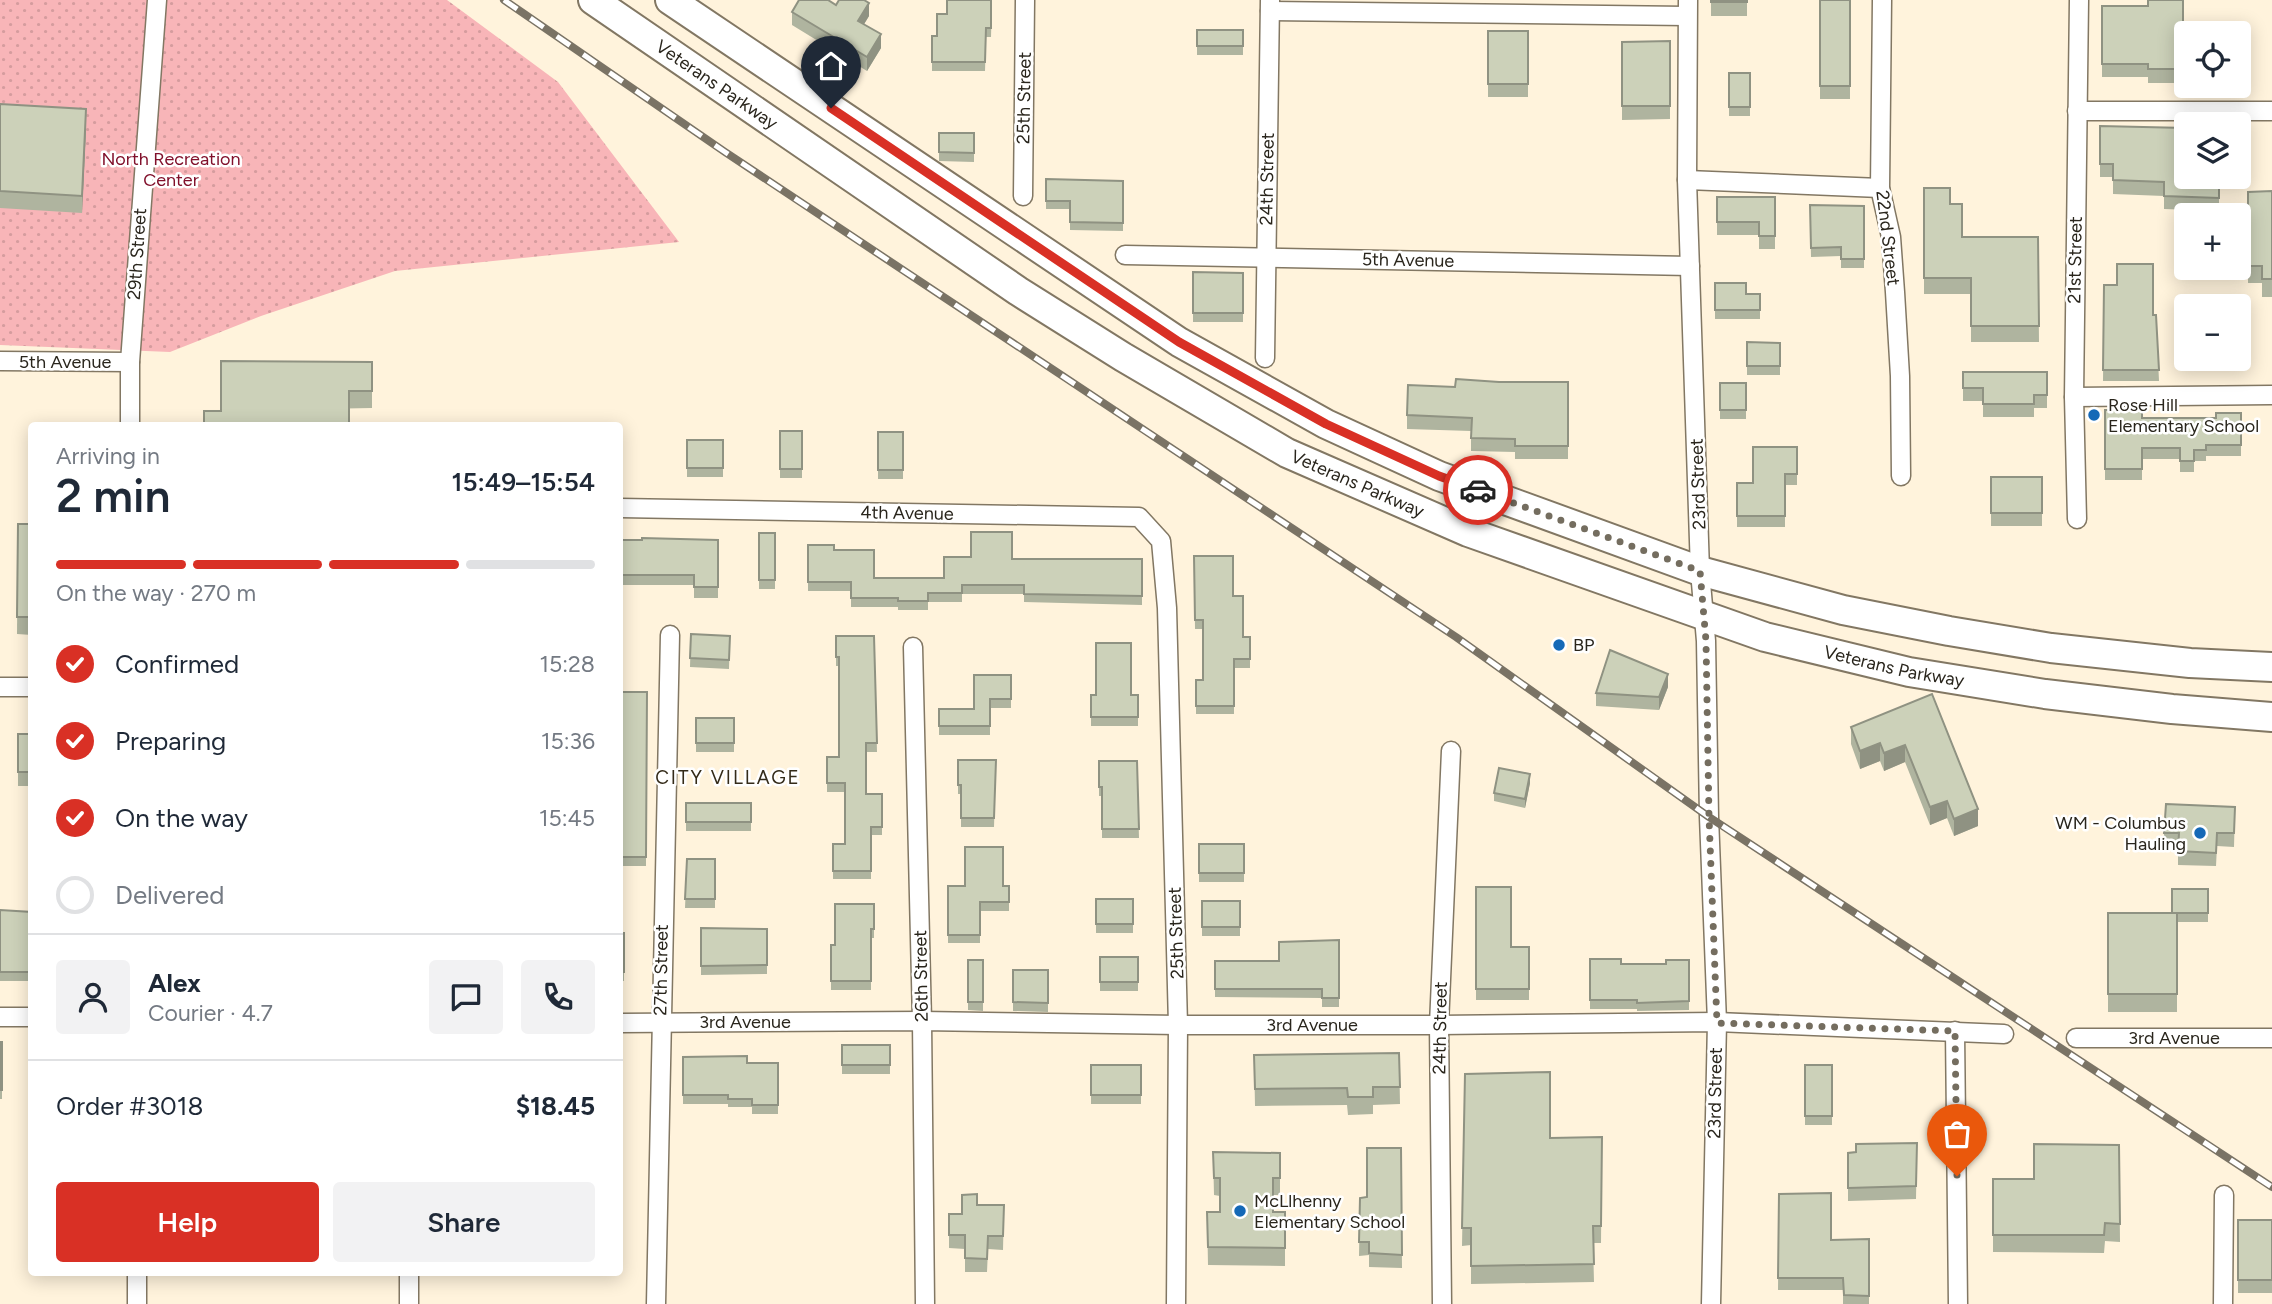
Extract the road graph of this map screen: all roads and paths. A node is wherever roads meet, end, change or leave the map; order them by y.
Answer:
1 (157, 0) edge
2 (593, 0) edge
3 (670, 0) edge
4 (1025, 0) edge
5 (1882, 0) edge
6 (2080, 0) edge
7 (1270, 5) edge
8 (1687, 8) edge
9 (2077, 111) junction
10 (2272, 111) edge
11 (1687, 180) junction
12 (1880, 188) junction
13 (1023, 196) dead end
14 (1125, 255) dead end
15 (1266, 258) junction
16 (1690, 266) junction
17 (1265, 358) dead end
18 (0, 361) edge
19 (130, 362) junction
20 (2272, 395) edge
21 (2074, 397) junction
22 (130, 422) edge
23 (1901, 476) dead end
24 (623, 508) edge
25 (2077, 519) dead end
26 (1163, 563) joint
27 (1700, 571) junction
28 (1704, 616) junction
29 (670, 635) dead end
30 (913, 647) dead end
31 (2272, 667) edge
32 (0, 687) edge
33 (28, 687) edge
34 (2272, 717) edge
35 (1451, 751) dead end
36 (0, 1017) edge
37 (28, 1017) edge
38 (922, 1021) junction
39 (623, 1023) edge
40 (660, 1023) junction
41 (1717, 1023) junction
42 (1178, 1025) junction
43 (1439, 1025) junction
44 (1955, 1031) junction
45 (2004, 1034) dead end
46 (2076, 1038) dead end
47 (2272, 1038) edge
48 (2224, 1195) dead end
49 (137, 1276) edge
50 (409, 1276) edge
51 (138, 1304) edge
52 (409, 1304) edge
53 (656, 1304) edge
54 (925, 1304) edge
55 (1176, 1304) edge
56 (1442, 1304) edge
57 (1711, 1304) edge
58 (1958, 1304) edge
59 (2223, 1304) edge

1 - 19 street, 29th Street
2 - 28 main road, Veterans Parkway
3 - 27 main road
4 - 13 street, 25th Street
5 - 12 street, 22nd Street
6 - 9 street, 21st Street
7 - 8 street
7 - 15 street, 24th Street
8 - 11 street, 23rd Street
9 - 10 street
9 - 21 street, 21st Street
11 - 12 street
11 - 16 street, 23rd Street
12 - 23 street, 22nd Street
14 - 15 street, 5th Avenue
15 - 16 street, 5th Avenue
15 - 17 street, 24th Street
16 - 27 street, 23rd Street
18 - 19 street, 5th Avenue
19 - 22 street, 29th Street
20 - 21 street
21 - 25 street, 21st Street
24 - 26 street, 4th Avenue
26 - 42 street, 25th Street
27 - 28 street, 23rd Street
27 - 31 main road
28 - 34 main road, Veterans Parkway
28 - 41 street, 23rd Street
29 - 40 street, 27th Street
30 - 38 street, 26th Street
32 - 33 street
35 - 43 street, 24th Street
36 - 37 street
38 - 40 street, 3rd Avenue
38 - 42 street, 3rd Avenue
38 - 54 street, 26th Street
39 - 40 street, 3rd Avenue
40 - 53 street, 27th Street
41 - 43 street, 3rd Avenue
41 - 44 street, 3rd Avenue
41 - 57 street, 23rd Street
42 - 43 street, 3rd Avenue
42 - 55 street, 25th Street
43 - 56 street, 24th Street
44 - 45 street, 3rd Avenue
44 - 58 street
46 - 47 street, 3rd Avenue
48 - 59 street
49 - 51 street
50 - 52 street

